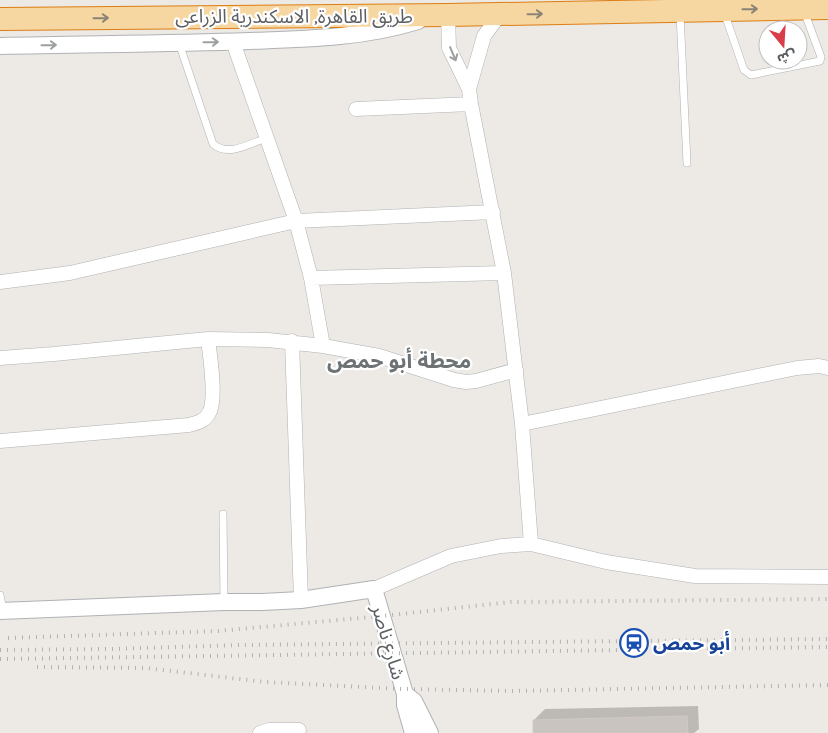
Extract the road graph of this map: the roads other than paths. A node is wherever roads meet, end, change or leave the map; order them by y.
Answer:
1 (803, 8) junction
2 (828, 8) edge
3 (680, 10) junction
4 (723, 10) junction
5 (500, 14) junction
6 (441, 16) junction
7 (0, 19) edge
8 (232, 42) junction
9 (178, 43) junction
10 (0, 46) edge
11 (469, 89) junction
12 (471, 104) junction
13 (356, 109) dead end
14 (266, 138) junction
15 (687, 163) dead end
16 (493, 212) junction
17 (296, 221) junction
18 (504, 273) junction
19 (311, 278) junction
20 (0, 282) edge
21 (208, 339) junction
22 (292, 341) junction
23 (323, 346) junction
24 (0, 358) edge
25 (828, 368) edge
26 (516, 370) junction
27 (522, 424) junction
28 (0, 441) edge
29 (223, 514) dead end
30 (531, 544) junction
31 (828, 578) edge
32 (374, 590) junction
33 (301, 600) junction
34 (224, 602) junction
35 (1, 606) edge
36 (405, 694) junction
37 (298, 730) dead end
38 (260, 733) edge
39 (413, 733) edge
40 (430, 733) edge

1 - 2 highway, طريق القاهرة, الاسكندرية الزراعى
4 -> 1 highway, طريق القاهرة, الاسكندرية الزراعى
1 - 4 lane
3 - 4 highway, طريق القاهرة, الاسكندرية الزراعى
5 -> 3 highway, طريق القاهرة, الاسكندرية الزراعى
3 - 15 lane
5 - 6 highway, طريق القاهرة, الاسكندرية الزراعى
5 - 11 street
7 -> 6 highway, طريق القاهرة, الاسكندرية الزراعى
6 - 8 street
6 -> 11 street
9 -> 8 street
8 - 14 street
10 -> 9 street
9 - 14 lane
11 - 12 street
12 - 13 street
12 - 16 street
14 - 17 street
16 - 17 street
16 - 18 street
17 - 19 street
17 - 20 street
18 - 19 street
18 - 26 street
19 - 23 street
21 - 22 street
21 - 24 street
21 - 28 street
22 - 23 street
22 - 33 street
23 - 26 street
25 - 27 street
26 - 27 street
27 - 30 street
29 - 34 lane
30 - 31 street
30 - 32 street
32 - 33 street
32 - 36 street, شارع ناصر
33 - 34 street
34 - 35 street
36 - 39 street, شارع ناصر
36 - 40 street, شارع ناصر
37 - 38 street

